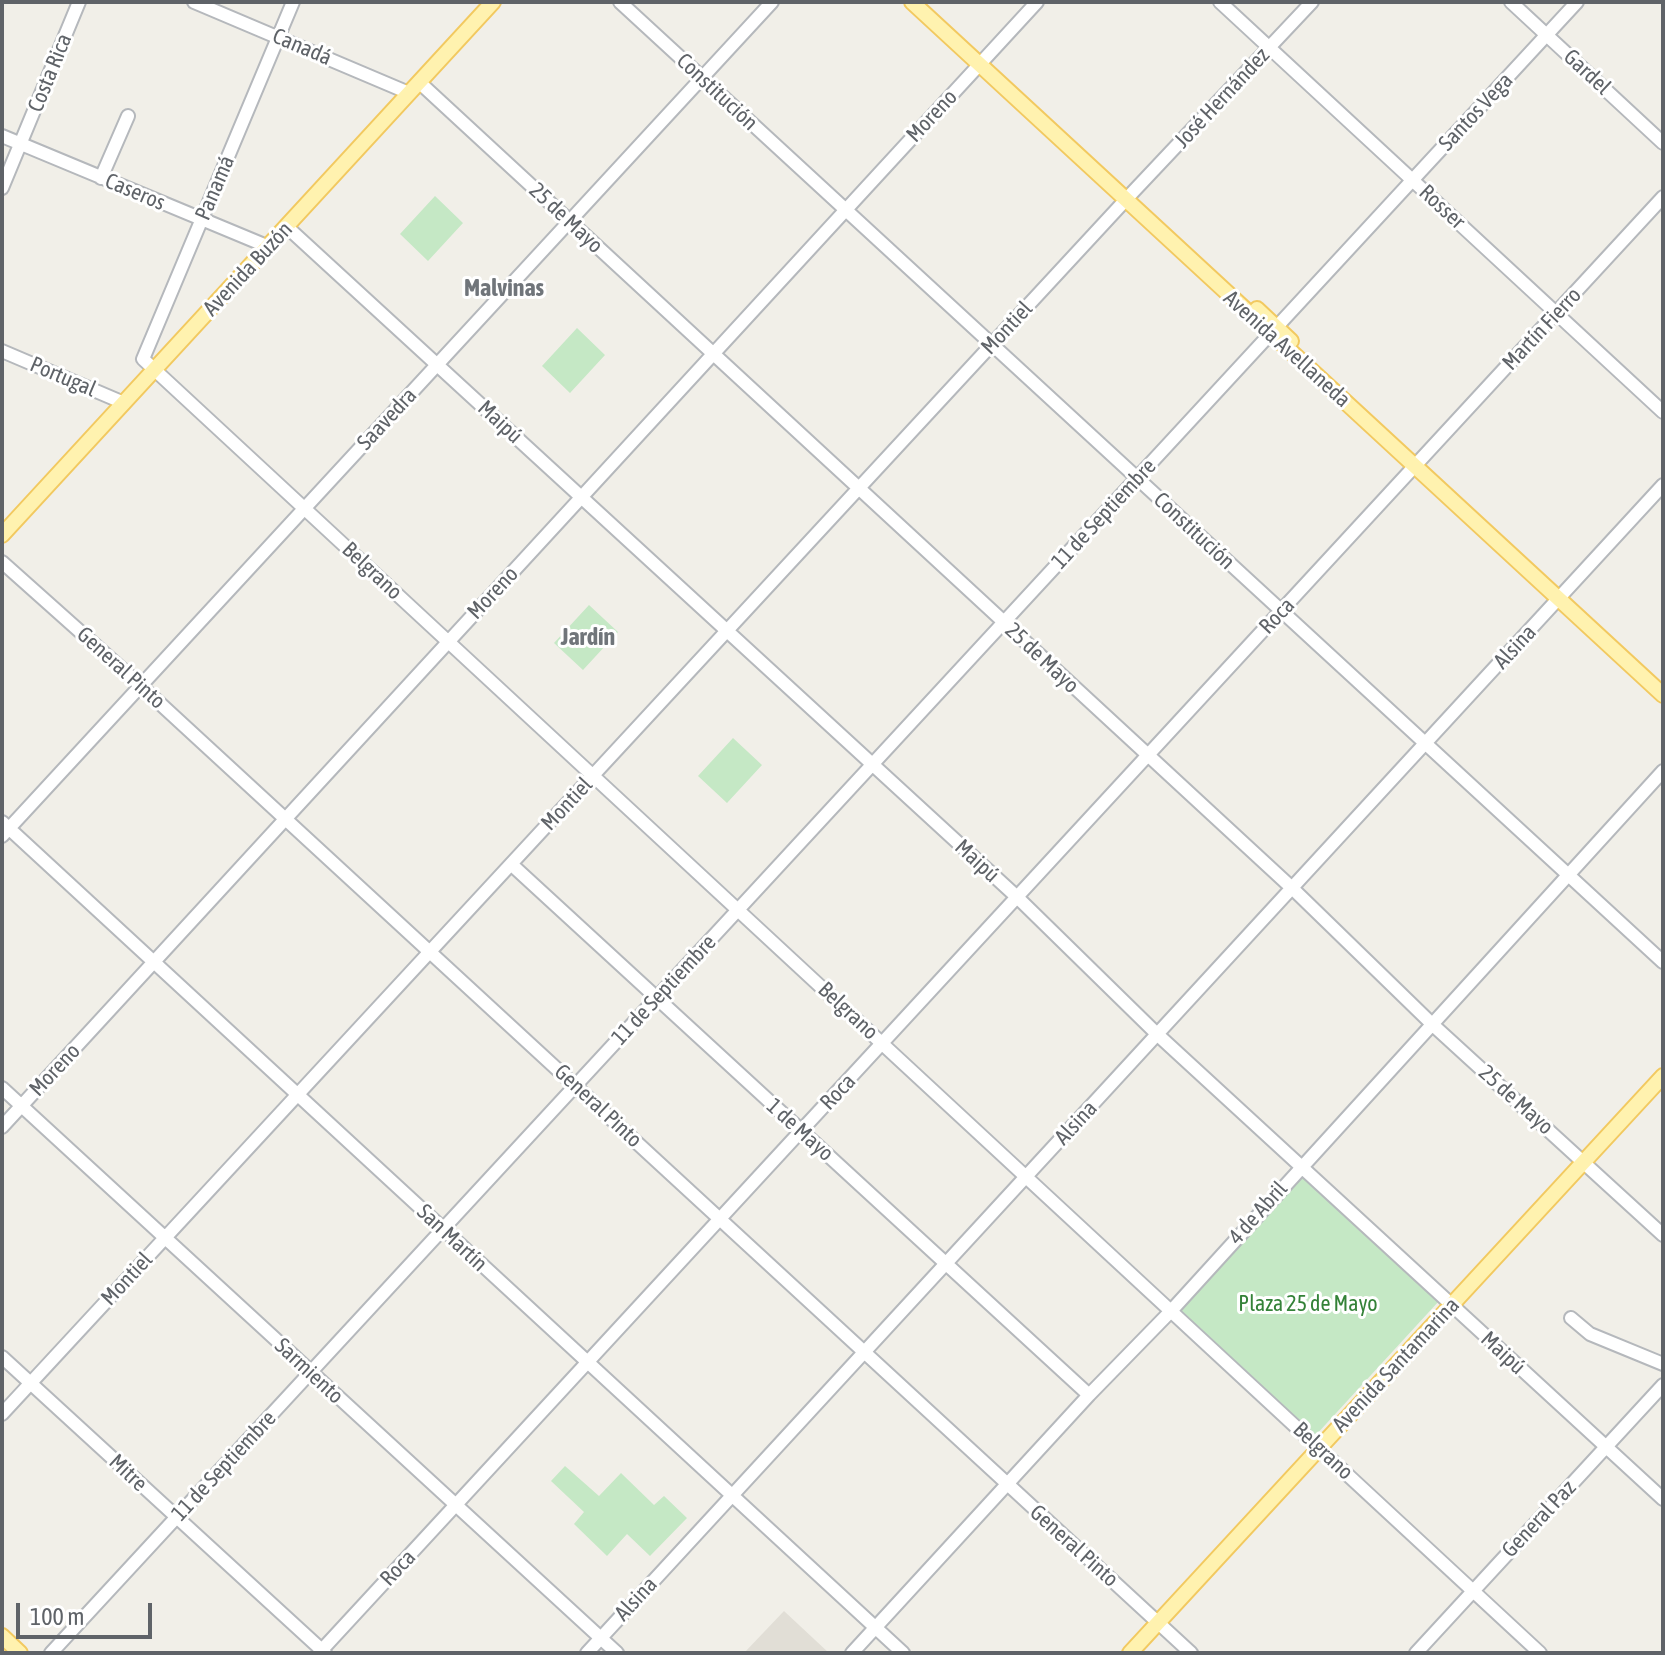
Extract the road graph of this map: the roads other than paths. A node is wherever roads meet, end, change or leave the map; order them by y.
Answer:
1 (79, 2) edge
2 (194, 2) edge
3 (293, 2) edge
4 (493, 2) edge
5 (620, 2) edge
6 (772, 2) edge
7 (912, 2) edge
8 (924, 2) edge
9 (1037, 2) edge
10 (1220, 2) edge
11 (1312, 2) edge
12 (1511, 2) edge
13 (1577, 2) edge
14 (1547, 35) junction
15 (278, 37) junction
16 (1270, 48) junction
17 (982, 61) junction
18 (702, 78) junction
19 (414, 88) junction
20 (128, 116) dead end
21 (2, 136) edge
22 (1663, 143) edge
23 (20, 144) junction
24 (101, 178) junction
25 (1413, 180) junction
26 (2, 188) edge
27 (1129, 196) junction
28 (1663, 197) edge
29 (845, 210) junction
30 (202, 219) junction
31 (569, 221) junction
32 (287, 227) junction
33 (269, 247) junction
34 (1557, 314) junction
35 (1273, 331) junction
36 (992, 344) junction
37 (2, 351) edge
38 (713, 354) junction
39 (437, 364) junction
40 (155, 370) junction
41 (124, 403) junction
42 (1663, 412) edge
43 (1418, 463) junction
44 (1137, 478) junction
45 (1663, 485) edge
46 (858, 488) junction
47 (581, 497) junction
48 (305, 508) junction
49 (2, 535) edge
50 (2, 562) edge
51 (1561, 596) junction
52 (1282, 611) junction
53 (1004, 622) junction
54 (727, 631) junction
55 (448, 641) junction
56 (1663, 684) edge
57 (141, 686) junction
58 (1663, 695) edge
59 (1425, 744) junction
60 (1148, 756) junction
61 (872, 764) junction
62 (1663, 771) edge
63 (593, 775) junction
64 (285, 818) junction
65 (4, 829) edge
66 (511, 864) junction
67 (1568, 875) junction
68 (1292, 888) junction
69 (1017, 897) junction
70 (738, 909) junction
71 (430, 953) junction
72 (154, 961) junction
73 (1663, 962) edge
74 (656, 998) junction
75 (1433, 1025) junction
76 (1158, 1035) junction
77 (883, 1043) junction
78 (1663, 1076) edge
79 (577, 1086) junction
80 (2, 1088) edge
81 (299, 1094) junction
82 (21, 1106) junction
83 (2, 1127) edge
84 (801, 1131) junction
85 (1584, 1162) junction
86 (1301, 1165) junction
87 (1026, 1176) junction
88 (720, 1220) junction
89 (443, 1229) junction
90 (1663, 1235) edge
91 (165, 1238) junction
92 (946, 1264) junction
93 (1452, 1305) junction
94 (1171, 1311) junction
95 (1571, 1318) dead end
96 (863, 1352) junction
97 (2, 1357) edge
98 (588, 1363) junction
99 (1663, 1364) edge
100 (311, 1372) junction
101 (31, 1383) junction
102 (1663, 1385) edge
103 (1089, 1395) junction
104 (2, 1414) edge
105 (1606, 1447) junction
106 (1320, 1448) junction
107 (1006, 1484) junction
108 (732, 1497) junction
109 (1663, 1499) edge
110 (456, 1505) junction
111 (176, 1517) junction
112 (1472, 1592) junction
113 (1158, 1623) junction
114 (876, 1628) junction
115 (2, 1636) edge
116 (600, 1638) junction
117 (322, 1652) edge
118 (20, 1653) edge
119 (51, 1653) edge
120 (587, 1653) edge
121 (617, 1653) edge
122 (852, 1653) edge
123 (903, 1653) edge
124 (1130, 1653) edge
125 (1191, 1653) edge
126 (1416, 1653) edge
127 (1540, 1653) edge

1 - 23 street, Costa Rica
2 - 15 street, Canadá
3 - 15 street, Panamá
4 - 19 main road, Avenida Buzón
5 - 18 street, Constitución
6 - 18 street, Saavedra
7 - 17 main road, Avenida Avellaneda
8 - 17 main road, Avenida Avellaneda
9 - 17 street, Moreno
10 - 16 street, Rosser
11 - 16 street, José Hernández
12 - 14 street, Gardel
13 - 14 street, Santos Vega
14 - 22 street, Gardel
14 - 25 street, Santos Vega
15 - 19 street, Canadá
15 - 30 street, Panamá
16 - 25 street, Rosser
16 - 27 street, José Hernández
17 - 27 main road, Avenida Avellaneda
17 - 29 street, Moreno
18 - 29 street, Constitución
18 - 31 street, Saavedra
19 - 31 street, 25 de Mayo
19 - 32 main road, Avenida Buzón
20 - 24 street
21 - 23 street, Caseros
23 - 24 street, Caseros
23 - 26 street, Costa Rica
24 - 30 street, Caseros
25 - 34 street, Rosser
25 - 35 street, Santos Vega
27 - 35 main road, Avenida Avellaneda
27 - 36 street, Montiel
28 - 34 street, Martín Fierro
29 - 36 street, Constitución
29 - 38 street, Moreno
30 - 33 street, Caseros
30 - 40 street, Panamá
31 - 38 street, 25 de Mayo
31 - 39 street, Saavedra
32 - 33 main road, Avenida Buzón
32 - 39 street, Maipú
33 - 40 main road, Avenida Buzón
34 - 42 street, Rosser
34 - 43 street, Martín Fierro
35 - 43 main road, Avenida Avellaneda
35 - 44 street, 11 de Septiembre
36 - 44 street, Constitución
36 - 46 street, Montiel
37 - 41 street, Portugal
38 - 46 street, 25 de Mayo
38 - 47 street, Moreno
39 - 47 street, Maipú
39 - 48 street, Saavedra
40 - 41 main road, Avenida Buzón
40 - 48 street, Belgrano
41 - 49 main road, Avenida Buzón
43 - 51 main road, Avenida Avellaneda
43 - 52 street, Roca
44 - 52 street, Constitución
44 - 53 street, 11 de Septiembre
45 - 51 street, Alsina
46 - 53 street, 25 de Mayo
46 - 54 street, Montiel
47 - 54 street, Maipú
47 - 55 street, Moreno
48 - 55 street, Belgrano
48 - 57 street, Saavedra
50 - 57 street, General Pinto
51 - 56 main road, Avenida Avellaneda
51 - 58 main road, Avenida Avellaneda
51 - 59 street, Alsina
52 - 59 street, Constitución
52 - 60 street, Roca
53 - 60 street, 25 de Mayo
53 - 61 street, 11 de Septiembre
54 - 61 street, Maipú
54 - 63 street, Montiel
55 - 63 street, Belgrano
55 - 64 street, Moreno
57 - 64 street, General Pinto
57 - 65 street, Saavedra
59 - 67 street, Constitución
59 - 68 street, Alsina
60 - 68 street, 25 de Mayo
60 - 69 street, Roca
61 - 69 street, Maipú
61 - 70 street, 11 de Septiembre
62 - 67 street, 4 de Abril
63 - 66 street, Montiel
63 - 70 street, Belgrano
64 - 71 street, General Pinto
64 - 72 street, Moreno
65 - 72 street, San Martín
66 - 71 street, Montiel
66 - 74 street, 1 de Mayo
67 - 73 street, Constitución
67 - 75 street, 4 de Abril
68 - 75 street, 25 de Mayo
68 - 76 street, Alsina
69 - 76 street, Maipú
69 - 77 street, Roca
70 - 74 street, 11 de Septiembre
70 - 77 street, Belgrano
71 - 79 street, General Pinto
71 - 81 street, Montiel
72 - 81 street, San Martín
72 - 82 street, Moreno
74 - 79 street, 11 de Septiembre
74 - 84 street, 1 de Mayo
75 - 85 street, 25 de Mayo
75 - 86 street, 4 de Abril
76 - 86 street, Maipú
76 - 87 street, Alsina
77 - 84 street, Roca
77 - 87 street, Belgrano
78 - 85 main road, Avenida Santamarina
79 - 88 street, General Pinto
79 - 89 street, 11 de Septiembre
80 - 82 street, Sarmiento
81 - 89 street, San Martín
81 - 91 street, Montiel
82 - 83 street, Moreno
82 - 91 street, Sarmiento
84 - 88 street, Roca
84 - 92 street, 1 de Mayo
85 - 90 street, 25 de Mayo
85 - 93 main road, Avenida Santamarina
86 - 93 street, Maipú
86 - 94 street, 4 de Abril
87 - 92 street, Alsina
87 - 94 street, Belgrano
88 - 96 street, General Pinto
88 - 98 street, Roca
89 - 98 street, San Martín
89 - 100 street, 11 de Septiembre
91 - 100 street, Sarmiento
91 - 101 street, Montiel
92 - 96 street, Alsina
92 - 103 street, 1 de Mayo
93 - 105 street, Maipú
93 - 106 main road, Avenida Santamarina
94 - 103 street, 4 de Abril
94 - 106 street, Belgrano
95 - 99 street
96 - 107 street, General Pinto
96 - 108 street, Alsina
97 - 101 street, Mitre
98 - 108 street, San Martín
98 - 110 street, Roca
100 - 110 street, Sarmiento
100 - 111 street, 11 de Septiembre
101 - 104 street, Montiel
101 - 111 street, Mitre
102 - 105 street, General Paz
103 - 107 street, 4 de Abril
105 - 109 street, Maipú
105 - 112 street, General Paz
106 - 112 street, Belgrano
106 - 113 main road, Avenida Santamarina
107 - 113 street, General Pinto
107 - 114 street, 4 de Abril
108 - 114 street, San Martín
108 - 116 street, Alsina
110 - 116 street, Sarmiento
110 - 117 street, Roca
111 - 117 street, Mitre
111 - 119 street, 11 de Septiembre
112 - 126 street, General Paz
112 - 127 street, Belgrano
113 - 124 main road, Avenida Santamarina
113 - 125 street, General Pinto
114 - 122 street, 4 de Abril
114 - 123 street, San Martín
115 - 118 main road
116 - 120 street, Alsina
116 - 121 street, Sarmiento

